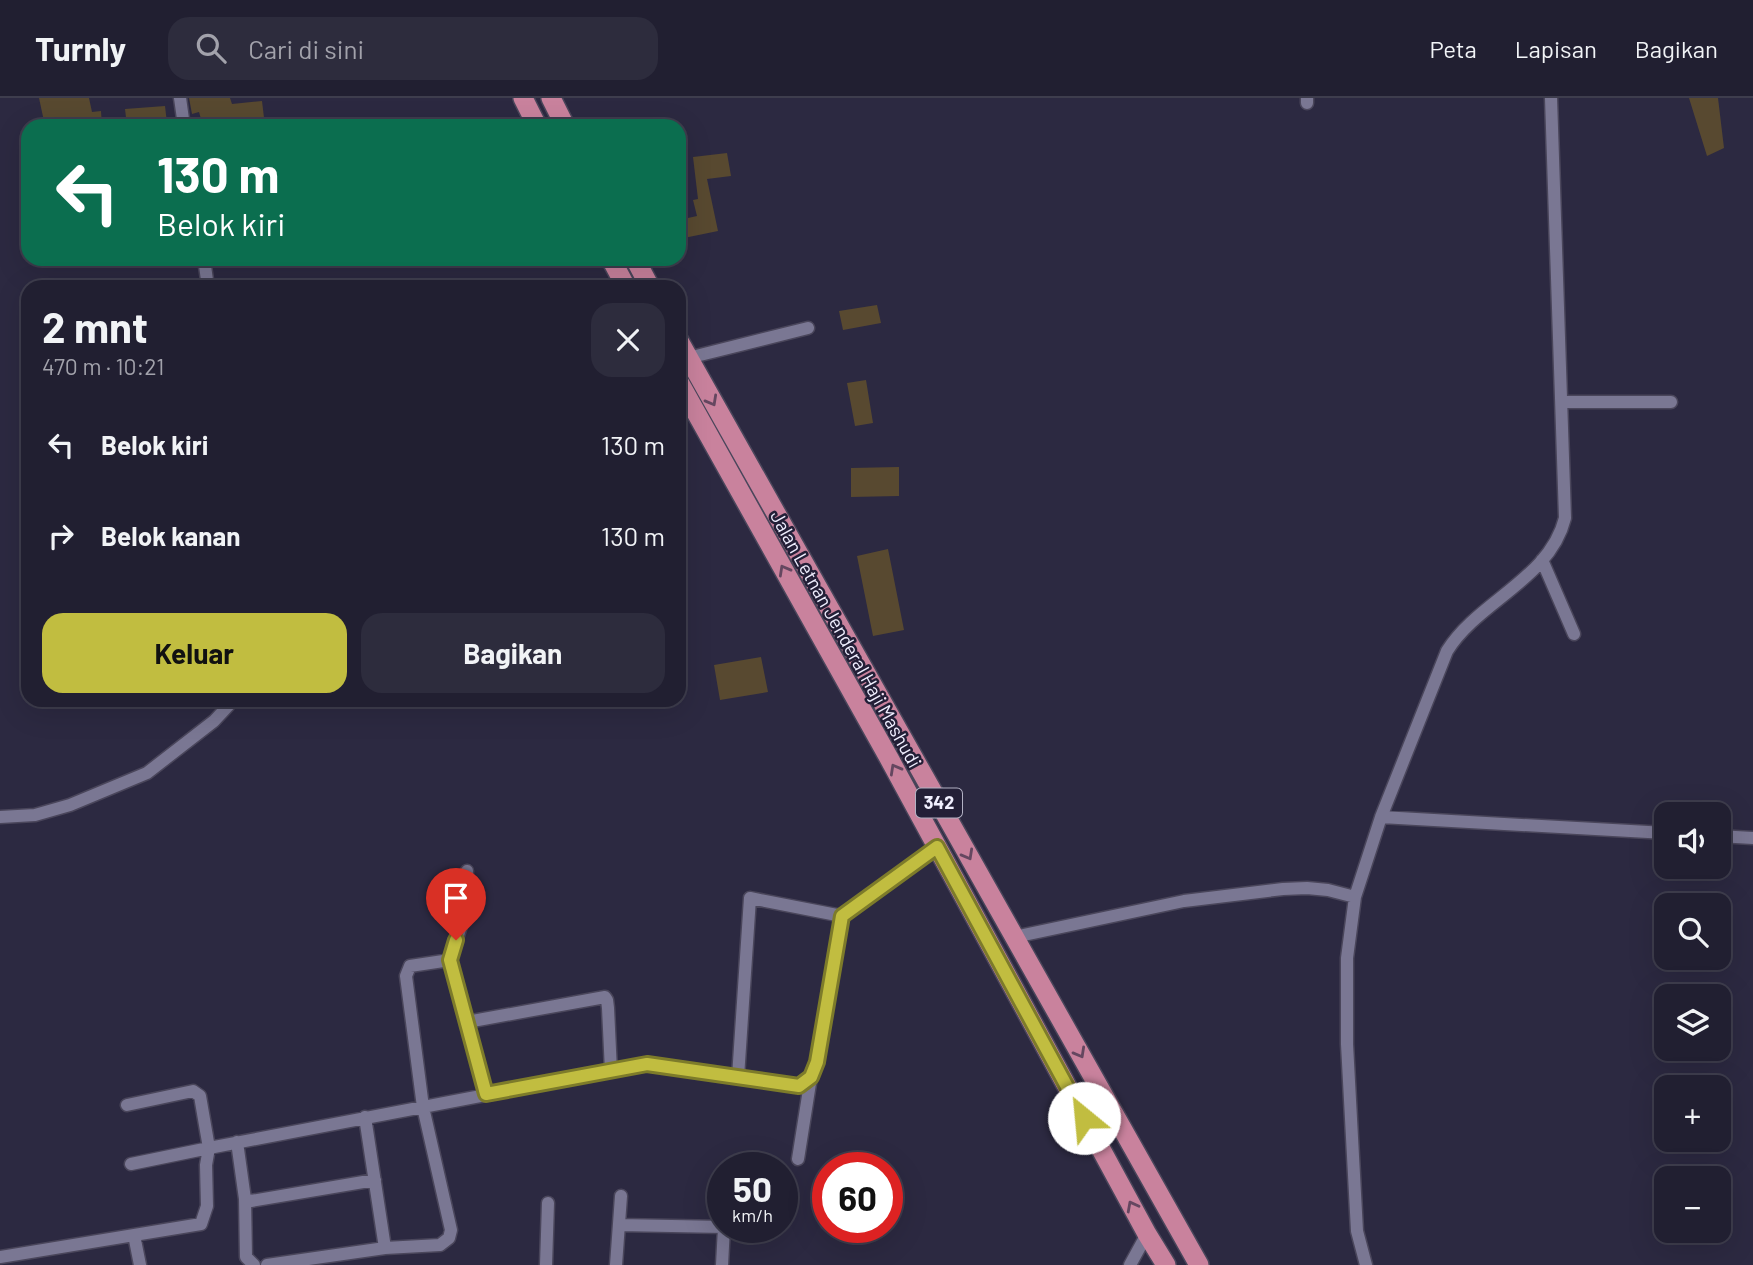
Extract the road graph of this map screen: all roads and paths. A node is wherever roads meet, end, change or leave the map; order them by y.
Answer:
1 (180, 98) edge
2 (523, 98) edge
3 (1550, 98) edge
4 (183, 119) edge
5 (534, 119) edge
6 (807, 328) dead end
7 (686, 350) edge
8 (686, 354) edge
9 (686, 395) edge
10 (1562, 402) junction
11 (1671, 402) dead end
12 (1542, 560) junction
13 (1574, 635) dead end
14 (228, 707) edge
15 (0, 817) edge
16 (1381, 817) junction
17 (1654, 832) edge
18 (1731, 837) edge
19 (1753, 838) edge
20 (937, 847) junction
21 (467, 871) dead end
22 (1355, 897) junction
23 (842, 916) junction
24 (1014, 937) junction
25 (450, 960) junction
26 (467, 1022) junction
27 (611, 1071) junction
28 (738, 1077) junction
29 (811, 1077) junction
30 (486, 1094) junction
31 (127, 1105) dead end
32 (423, 1107) junction
33 (365, 1118) junction
34 (237, 1142) junction
35 (209, 1148) junction
36 (798, 1159) dead end
37 (131, 1164) dead end
38 (375, 1180) junction
39 (621, 1196) dead end
40 (245, 1199) junction
41 (548, 1203) dead end
42 (619, 1225) junction
43 (707, 1227) edge
44 (1147, 1234) junction
45 (134, 1235) junction
46 (724, 1243) edge
47 (386, 1248) junction
48 (0, 1257) edge
49 (140, 1265) edge
50 (254, 1265) edge
51 (267, 1265) edge
52 (546, 1265) edge
53 (617, 1265) edge
54 (723, 1265) edge
55 (1130, 1265) edge
56 (1166, 1265) edge
57 (1199, 1265) edge
58 (1366, 1265) edge

1 - 4 street
2 - 5 main road
3 - 10 street
6 - 7 street
8 -> 24 main road, Jalan Letnan Jenderal Haji Mashudi / 342
20 -> 9 main road, Jalan Letnan Jenderal Haji Mashudi / 342
10 - 11 street
10 - 12 street
12 - 13 street
12 - 16 street
14 - 15 street
16 - 17 street
16 - 22 street
18 - 19 street
20 - 23 street
44 -> 20 main road, Jalan Letnan Jenderal Haji Mashudi / 342
21 - 25 street
22 - 24 street
22 - 58 street
23 - 28 street
23 - 29 street
24 -> 57 main road, Jalan Letnan Jenderal Haji Mashudi / 342
25 - 26 street
25 - 32 street
26 - 27 street
26 - 30 street
27 - 28 street
27 - 30 street
28 - 29 street
29 - 36 street
30 - 32 street
31 - 35 street
32 - 33 street
32 - 47 street
33 - 34 street
33 - 38 street
34 - 35 street
34 - 40 street
35 - 37 street
35 - 45 street
38 - 40 street
38 - 47 street
39 - 42 street
40 - 50 street
41 - 52 street
42 - 43 street
42 - 53 street
44 - 55 street
44 - 56 main road, Jalan Letnan Jenderal Haji Mashudi / 342
45 - 48 street
45 - 49 street
46 - 54 street
47 - 51 street

